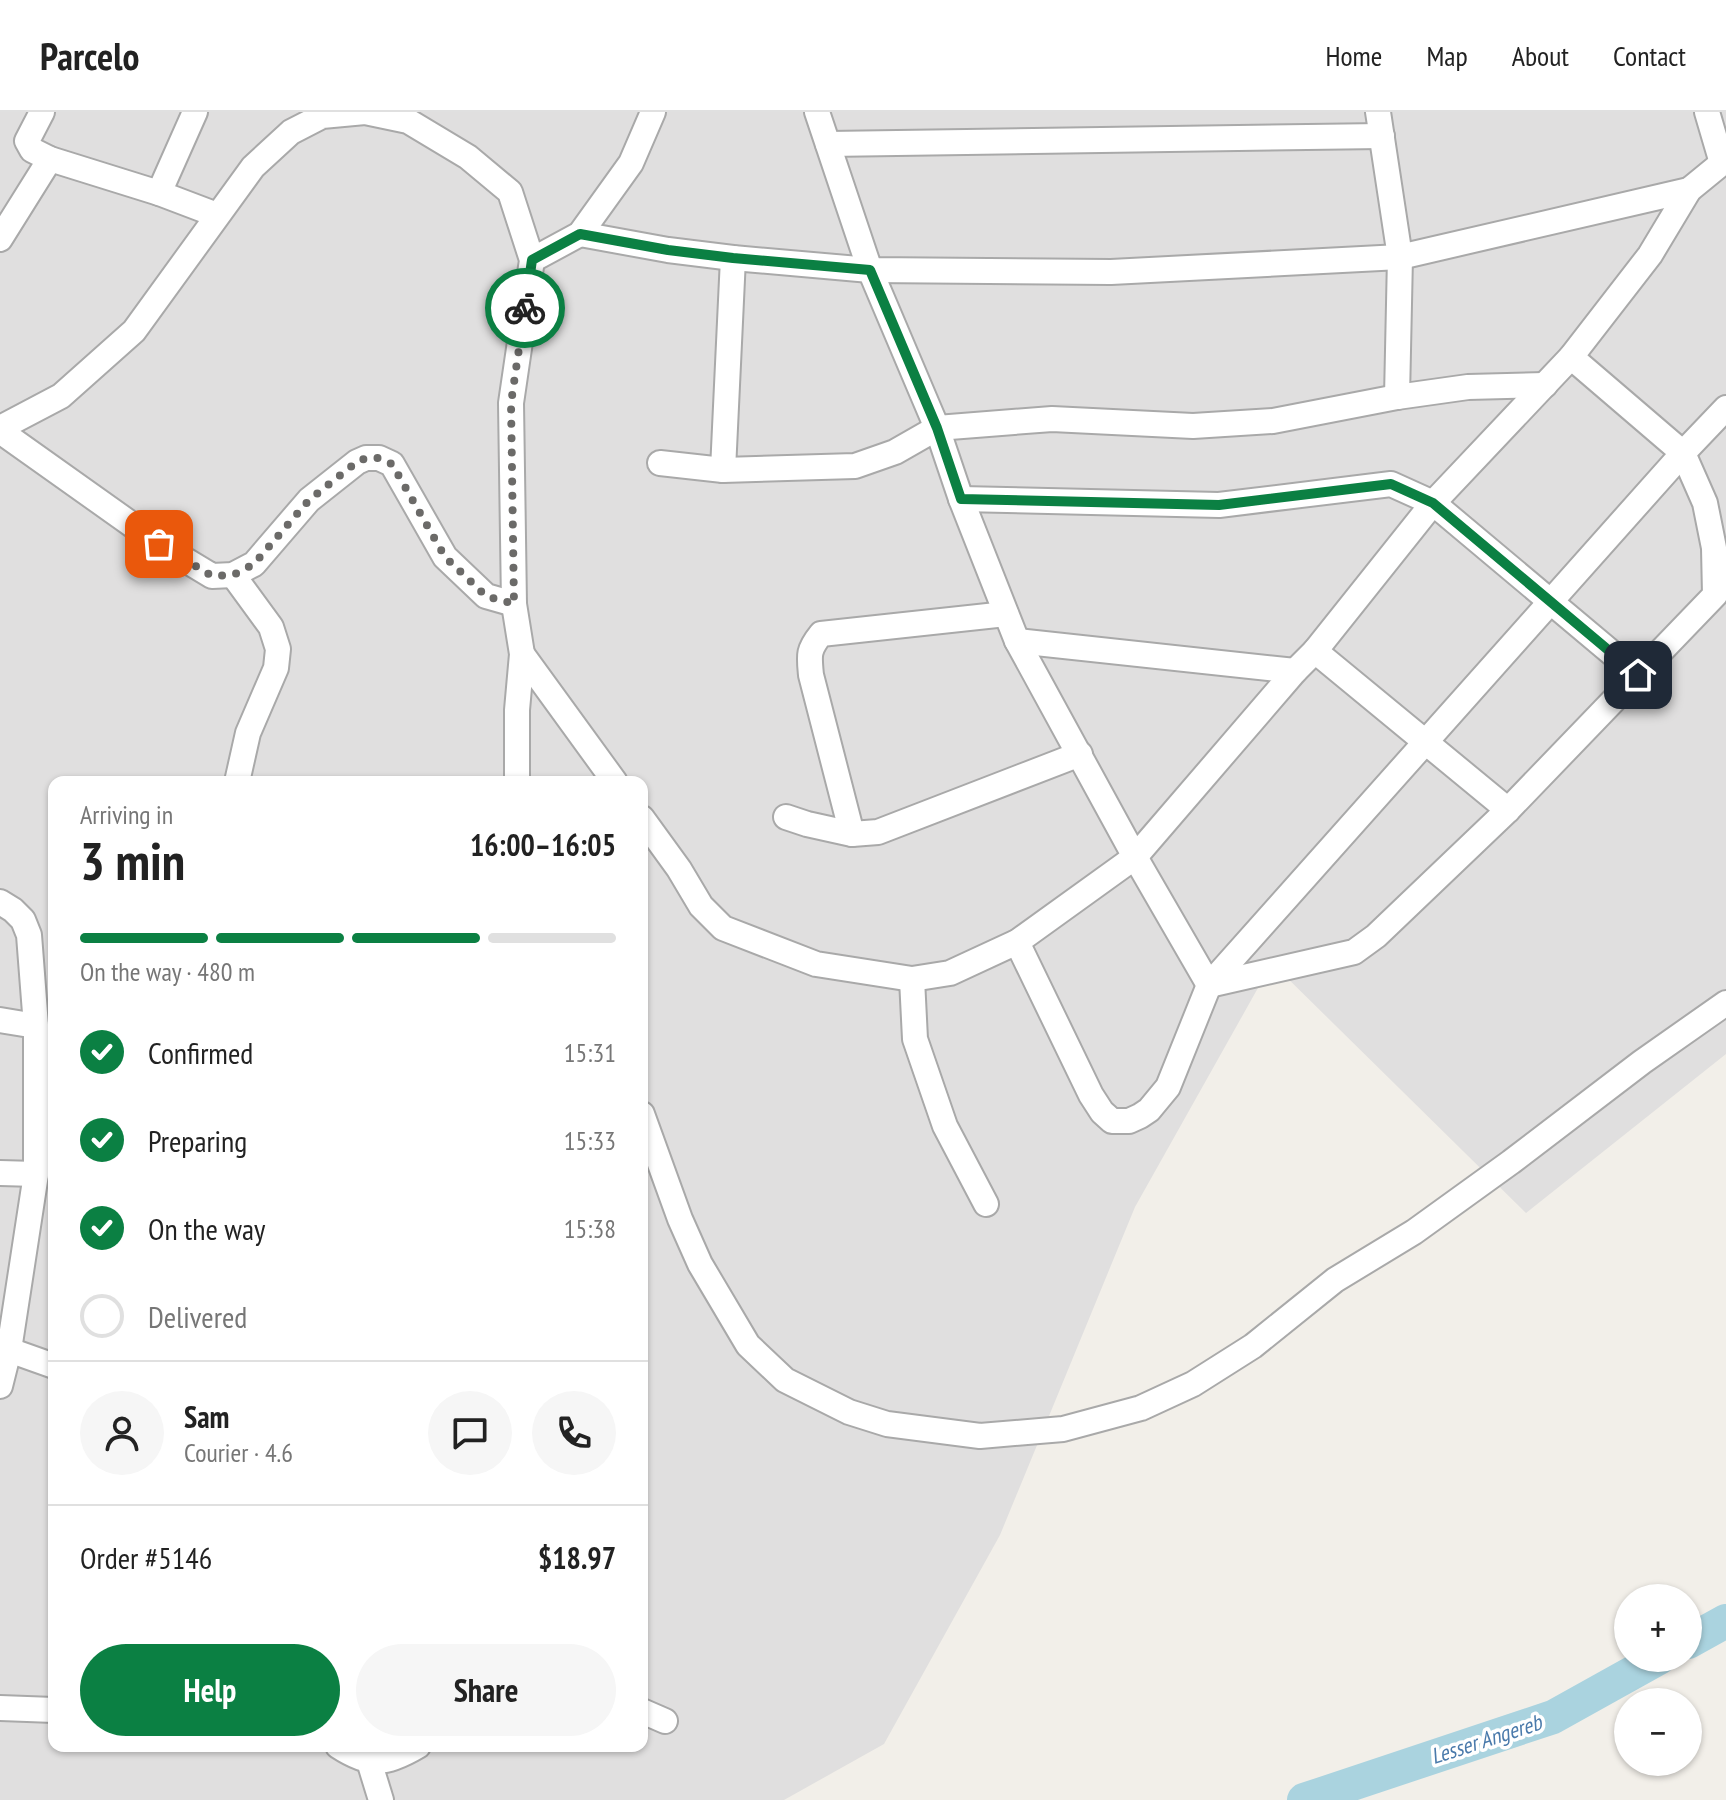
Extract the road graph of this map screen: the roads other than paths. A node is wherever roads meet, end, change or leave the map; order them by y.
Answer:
1 (42, 112) edge
2 (195, 112) edge
3 (653, 112) edge
4 (817, 112) edge
5 (1707, 112) edge
6 (1380, 124) edge
7 (828, 144) junction
8 (50, 159) junction
9 (1724, 163) edge
10 (1689, 190) junction
11 (159, 193) junction
12 (217, 215) junction
13 (580, 234) junction
14 (0, 239) edge
15 (1400, 257) junction
16 (733, 258) junction
17 (532, 260) junction
18 (870, 270) junction
19 (1571, 357) junction
20 (1545, 385) junction
21 (1397, 397) junction
22 (1726, 408) edge
23 (937, 428) junction
24 (0, 430) edge
25 (1683, 453) junction
26 (660, 463) dead end
27 (723, 470) junction
28 (961, 499) junction
29 (1433, 503) junction
30 (233, 575) junction
31 (1550, 602) junction
32 (514, 604) junction
33 (1006, 614) junction
34 (1017, 641) junction
35 (1315, 651) junction
36 (522, 654) junction
37 (1295, 671) junction
38 (1638, 675) junction
39 (1425, 742) junction
40 (1080, 754) junction
41 (238, 776) edge
42 (517, 776) edge
43 (611, 776) edge
44 (1508, 810) junction
45 (786, 817) dead end
46 (648, 826) edge
47 (852, 834) junction
48 (1135, 857) junction
49 (0, 902) edge
50 (1017, 942) junction
51 (912, 979) junction
52 (1209, 985) junction
53 (1726, 1003) edge
54 (0, 1020) edge
55 (36, 1026) junction
56 (45, 1108) edge
57 (648, 1131) edge
58 (0, 1173) edge
59 (36, 1174) junction
60 (986, 1204) dead end
61 (4, 1350) edge
62 (48, 1364) edge
63 (0, 1386) edge
64 (0, 1708) edge
65 (48, 1710) edge
66 (648, 1714) edge
67 (665, 1721) dead end
68 (350, 1752) edge
69 (406, 1752) edge
70 (369, 1761) junction
71 (381, 1800) edge

1 - 8 street
2 - 11 street
3 - 13 street
4 - 7 street
5 - 9 street
6 - 7 street
6 - 15 street
7 - 18 street
8 - 11 street
8 - 14 street
9 - 10 street
10 - 15 street
10 - 19 street
11 - 12 street
12 - 17 street
12 - 24 street
13 - 16 street
13 - 17 street
15 - 18 street
15 - 21 street
16 - 18 street
16 - 27 street
17 - 32 street
18 - 23 street
19 - 20 street
19 - 25 street
20 - 21 street
20 - 29 street
21 - 23 street
22 - 25 street
23 - 27 street
23 - 28 street
24 - 30 street
25 - 31 street
25 - 38 street
26 - 27 street
28 - 29 street
28 - 33 street
29 - 31 street
29 - 35 street
30 - 32 street
30 - 41 street
31 - 38 street
31 - 39 street
32 - 36 street
33 - 34 street
33 - 47 street
34 - 37 street
34 - 40 street
35 - 37 street
35 - 39 street
36 - 42 street
36 - 43 street
37 - 48 street
38 - 44 street
39 - 44 street
39 - 52 street
40 - 47 street
40 - 48 street
44 - 52 street
45 - 47 street
46 - 51 street
48 - 50 street
48 - 52 street
49 - 55 street
50 - 51 street
50 - 52 street
51 - 60 street
53 - 57 street
54 - 55 street
55 - 56 street
56 - 59 street
58 - 59 street
59 - 61 street
61 - 62 street
61 - 63 street
64 - 65 street
66 - 67 street
68 - 70 street
69 - 70 street
70 - 71 street

